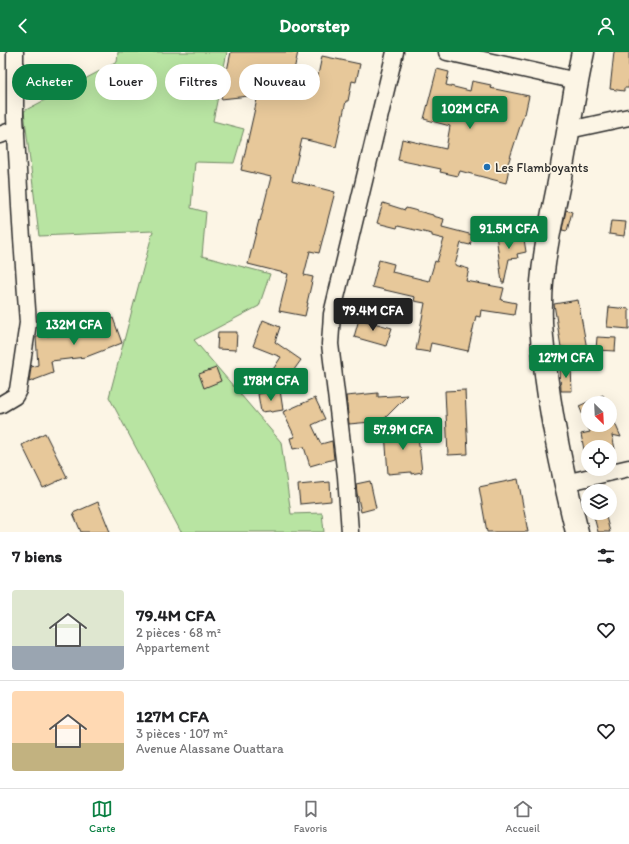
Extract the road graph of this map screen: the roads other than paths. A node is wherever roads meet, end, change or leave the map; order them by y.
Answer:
1 (15, 52) edge
2 (394, 52) edge
3 (447, 52) edge
4 (583, 52) edge
5 (577, 81) junction
6 (629, 117) edge
7 (16, 129) junction
8 (569, 130) junction
9 (0, 135) edge
10 (0, 405) edge
11 (629, 468) edge
12 (565, 483) junction
13 (350, 532) edge
14 (577, 532) edge

1 - 7 street
2 - 13 street
3 - 5 street
4 - 5 street
5 - 8 street
6 - 8 street
7 - 9 street
7 - 10 street
8 - 12 street
11 - 12 street
12 - 14 street

